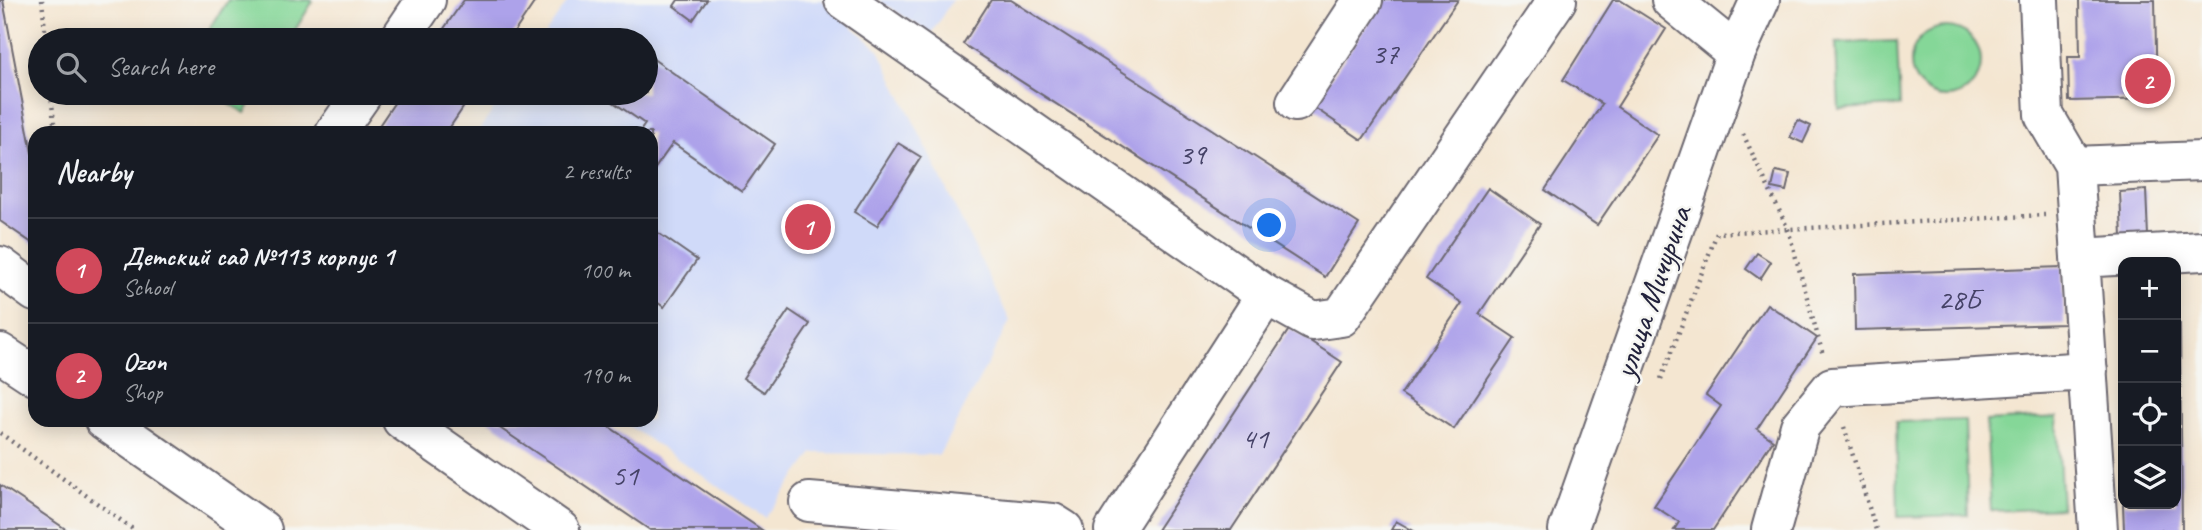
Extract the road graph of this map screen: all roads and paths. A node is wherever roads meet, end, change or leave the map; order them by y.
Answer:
1 (42, 0) edge
2 (426, 0) edge
3 (844, 0) edge
4 (1363, 0) edge
5 (1557, 0) edge
6 (1671, 0) edge
7 (1760, 0) edge
8 (2039, 0) edge
9 (45, 28) edge
10 (406, 28) edge
11 (1736, 53) junction
12 (1723, 90) junction
13 (1296, 102) dead end
14 (52, 105) edge
15 (355, 105) edge
16 (54, 126) edge
17 (340, 126) edge
18 (2202, 161) edge
19 (2074, 166) junction
20 (2077, 214) junction
21 (1788, 229) junction
22 (2202, 251) edge
23 (2080, 258) junction
24 (0, 266) edge
25 (28, 287) edge
26 (1266, 295) junction
27 (0, 353) edge
28 (28, 371) edge
29 (2088, 372) junction
30 (1832, 387) junction
31 (1658, 388) dead end
32 (127, 427) edge
33 (412, 427) edge
34 (0, 433) edge
35 (809, 502) dead end
36 (134, 530) edge
37 (262, 530) edge
38 (560, 530) edge
39 (1064, 530) edge
40 (1114, 530) edge
41 (1568, 530) edge
42 (1771, 530) edge
43 (1876, 530) edge
44 (2098, 530) edge

1 - 9 path
2 - 10 street
3 - 26 street
4 - 13 street
5 - 26 street
6 - 11 street
7 - 11 street, улица Мичурина
8 - 19 street
11 - 12 street, улица Мичурина
12 - 21 path
12 - 41 street, улица Мичурина
14 - 16 path
15 - 17 street
18 - 19 street
19 - 20 street
20 - 21 path
20 - 23 street
21 - 30 path
21 - 31 path
22 - 23 street
23 - 29 street
24 - 25 street
26 - 40 street
27 - 28 street
29 - 30 street
29 - 44 street
30 - 42 street
30 - 43 path
32 - 37 street
33 - 38 street
34 - 36 path
35 - 39 street

